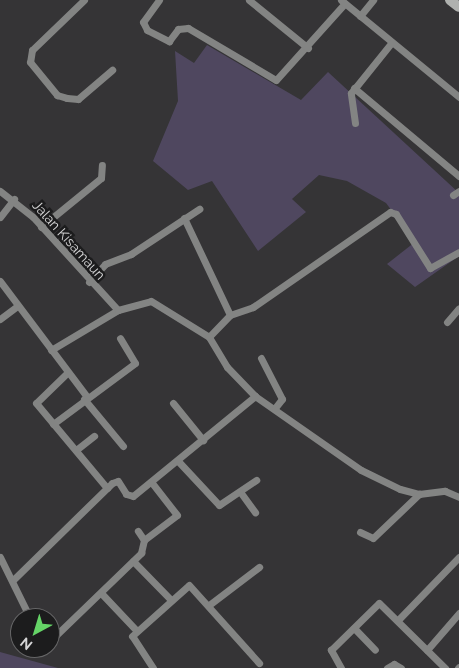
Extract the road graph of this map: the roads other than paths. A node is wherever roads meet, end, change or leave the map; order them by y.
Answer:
1 (84, 0) edge
2 (159, 0) edge
3 (249, 0) edge
4 (373, 0) edge
5 (450, 0) edge
6 (343, 2) edge
7 (459, 7) edge
8 (360, 16) junction
9 (392, 42) junction
10 (308, 48) junction
11 (112, 70) dead end
12 (354, 88) junction
13 (459, 97) edge
14 (355, 122) dead end
15 (102, 165) dead end
16 (459, 176) edge
17 (0, 191) edge
18 (14, 199) junction
19 (199, 209) dead end
20 (0, 217) edge
21 (184, 218) junction
22 (41, 227) junction
23 (459, 252) edge
24 (0, 282) edge
25 (88, 282) junction
26 (16, 308) junction
27 (459, 308) edge
28 (118, 310) junction
29 (230, 315) junction
30 (0, 319) edge
31 (447, 322) dead end
32 (209, 337) junction
33 (120, 338) dead end
34 (51, 350) junction
35 (261, 358) dead end
36 (67, 373) junction
37 (255, 396) junction
38 (86, 398) junction
39 (173, 402) dead end
40 (275, 408) junction
41 (54, 424) junction
42 (94, 436) dead end
43 (203, 440) junction
44 (123, 446) dead end
45 (76, 450) junction
46 (178, 461) junction
47 (256, 480) dead end
48 (152, 483) junction
49 (107, 488) junction
50 (241, 493) junction
51 (419, 494) junction
52 (459, 497) edge
53 (256, 512) dead end
54 (138, 531) dead end
55 (360, 532) dead end
56 (144, 540) junction
57 (0, 557) edge
58 (459, 557) edge
59 (133, 561) junction
60 (259, 568) dead end
61 (14, 578) junction
62 (102, 594) junction
63 (171, 600) junction
64 (209, 605) junction
65 (26, 608) edge
66 (459, 613) edge
67 (398, 620) junction
68 (354, 628) junction
69 (136, 630) junction
70 (60, 631) edge
71 (375, 650) dead end
72 (427, 650) junction
73 (260, 663) dead end
74 (152, 668) edge
75 (340, 668) edge
76 (387, 668) edge
77 (401, 668) edge
78 (445, 668) edge

1 - 11 street
2 - 10 street
3 - 10 street
4 - 8 street
5 - 7 main road
6 - 8 street
6 - 10 street
8 - 9 street
9 - 12 street
9 - 13 street
12 - 14 street
12 - 16 street
15 - 22 street
17 - 18 street, Jalan Kisamaun
18 - 20 street
18 - 22 street, Jalan Kisamaun
19 - 21 street
21 - 25 street
21 - 29 street
22 - 25 street, Jalan Kisamaun
23 - 29 street
24 - 26 street
25 - 28 street, Jalan Kisamaun
26 - 30 street
26 - 34 street
27 - 31 street
28 - 32 street
28 - 34 street
29 - 32 street
32 - 37 street
33 - 38 street
34 - 36 street
35 - 40 street
36 - 38 street
36 - 41 street
37 - 40 street
37 - 43 street
38 - 41 street
38 - 44 street
39 - 43 street
40 - 51 street
41 - 45 street
42 - 45 street
43 - 46 street
45 - 49 street
46 - 48 street
46 - 50 street
47 - 50 street
48 - 49 street
48 - 56 street
49 - 61 street
50 - 53 street
51 - 52 street
51 - 55 street
54 - 56 street
56 - 59 street
57 - 61 street
58 - 67 street
59 - 62 street
59 - 63 street
60 - 64 street
61 - 65 street
62 - 69 street
62 - 70 street
63 - 64 street
63 - 69 street
64 - 73 street
66 - 72 street
67 - 68 street
67 - 72 street
68 - 71 street
68 - 75 street
69 - 74 street
72 - 78 street
76 - 77 street

